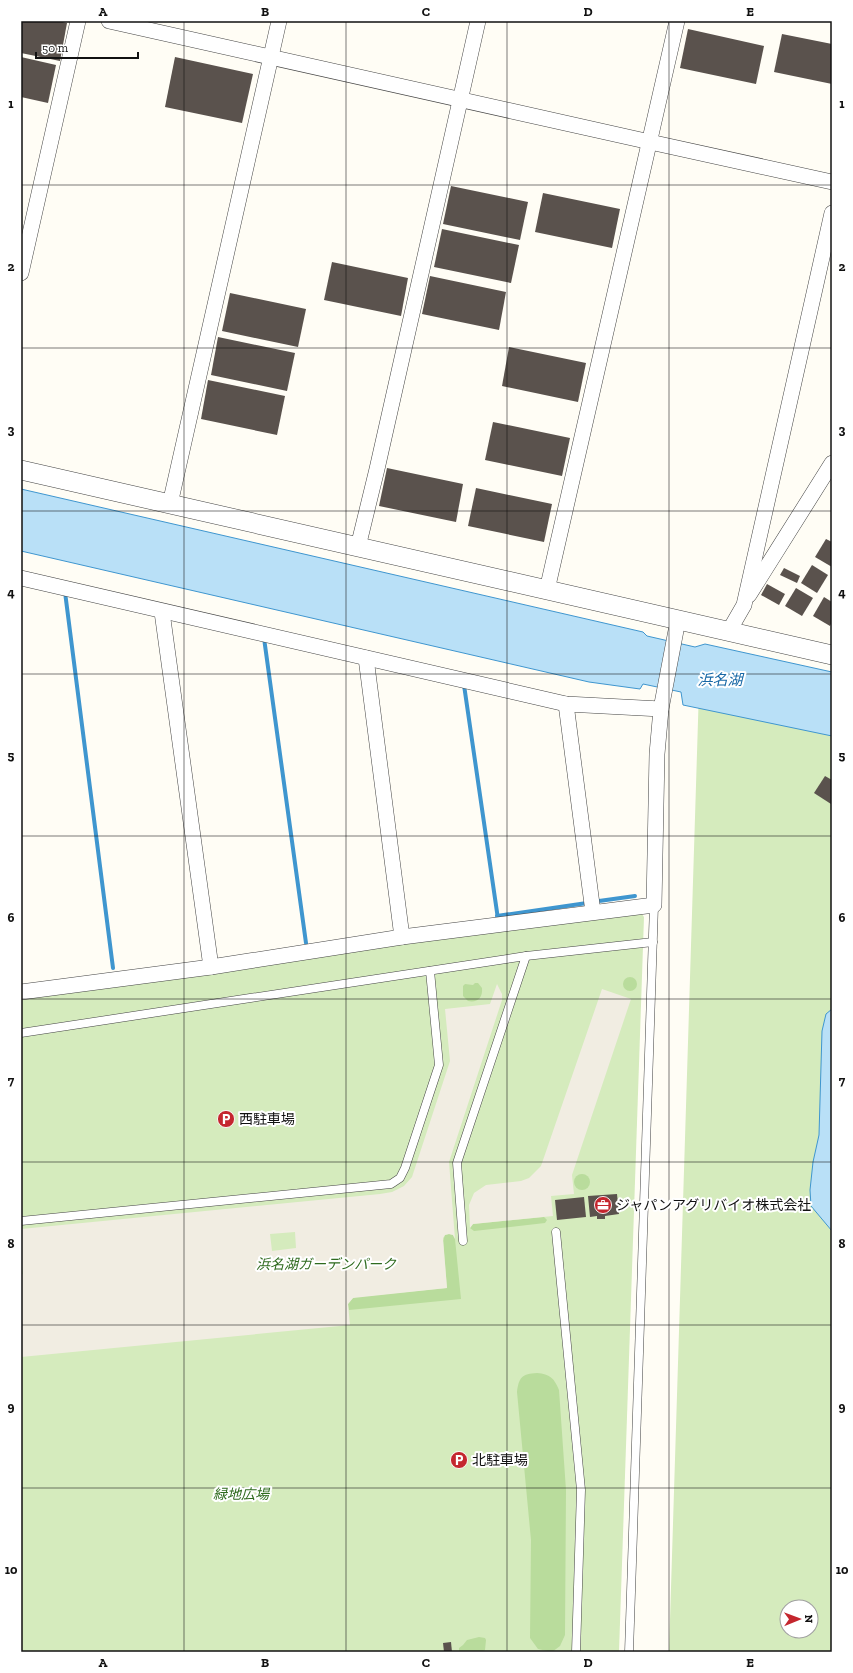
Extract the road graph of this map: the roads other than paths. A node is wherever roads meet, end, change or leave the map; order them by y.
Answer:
1 (78, 21) edge
2 (109, 21) edge
3 (279, 21) edge
4 (478, 21) edge
5 (677, 21) edge
6 (270, 58) junction
7 (460, 99) junction
8 (650, 142) junction
9 (832, 182) edge
10 (832, 213) edge
11 (21, 273) edge
12 (832, 463) edge
13 (21, 470) edge
14 (170, 504) junction
15 (358, 547) junction
16 (21, 578) edge
17 (547, 590) junction
18 (744, 605) junction
19 (162, 612) junction
20 (678, 623) junction
21 (729, 631) junction
22 (832, 655) edge
23 (366, 658) junction
24 (566, 704) junction
25 (661, 709) junction
26 (654, 905) junction
27 (593, 912) junction
28 (402, 936) junction
29 (653, 942) junction
30 (526, 956) junction
31 (211, 967) junction
32 (430, 971) junction
33 (21, 992) edge
34 (21, 1033) edge
35 (21, 1221) edge
36 (556, 1232) dead end
37 (463, 1241) dead end
38 (576, 1652) edge
39 (629, 1652) edge

1 - 11 street
2 - 6 street
3 - 6 street
4 - 7 street
5 - 8 street
6 - 7 street
6 - 14 street
7 - 8 street
7 - 15 street
8 - 9 street
8 - 17 street
10 - 18 street
12 - 18 street
13 - 14 street
14 - 15 street
15 - 17 street
16 - 19 street
17 - 20 street
18 - 21 street
19 - 23 street
19 - 31 street
20 - 21 street
20 - 25 street
21 - 22 street
23 - 24 street
23 - 28 street
24 - 25 street
24 - 27 street
25 - 26 street
26 - 27 street
26 - 29 lane
27 - 28 street
28 - 31 street
29 - 30 lane
29 - 39 lane
30 - 32 lane
30 - 37 lane
31 - 33 street
32 - 34 lane
32 - 35 lane
36 - 38 lane

